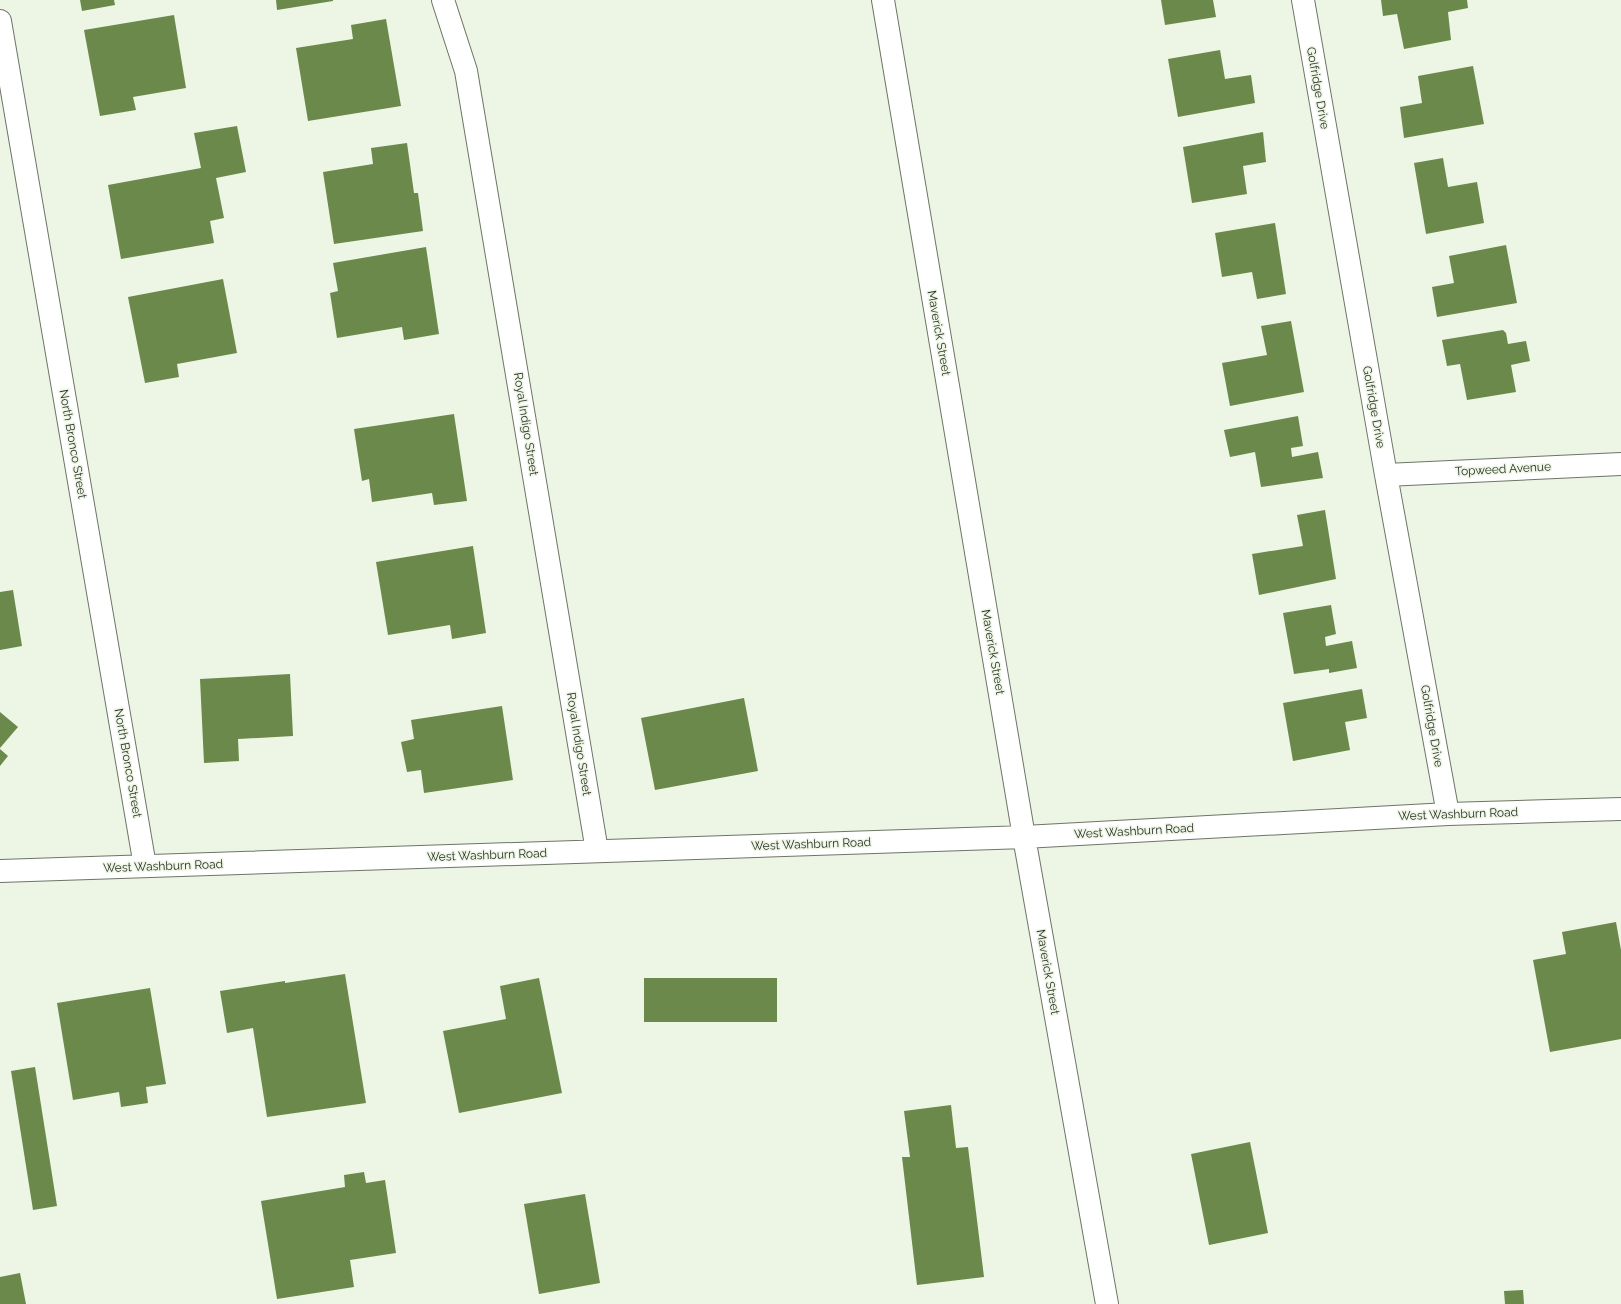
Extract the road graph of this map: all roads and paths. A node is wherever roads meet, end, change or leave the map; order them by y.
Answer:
1 (443, 0) edge
2 (883, 0) edge
3 (1303, 0) edge
4 (0, 21) edge
5 (1621, 464) edge
6 (1386, 475) junction
7 (1621, 809) edge
8 (1448, 814) junction
9 (1024, 837) junction
10 (597, 851) junction
11 (145, 866) junction
12 (0, 871) edge
13 (1106, 1304) edge

1 - 10 street, Royal Indigo Street
2 - 9 street, Maverick Street
3 - 6 street, Golfridge Drive
4 - 11 street, North Bronco Street
5 - 6 street, Topweed Avenue
6 - 8 street, Golfridge Drive
7 - 8 street, West Washburn Road
8 - 9 street, West Washburn Road
9 - 10 street, West Washburn Road
9 - 13 street, Maverick Street
10 - 11 street, West Washburn Road
11 - 12 street, West Washburn Road

